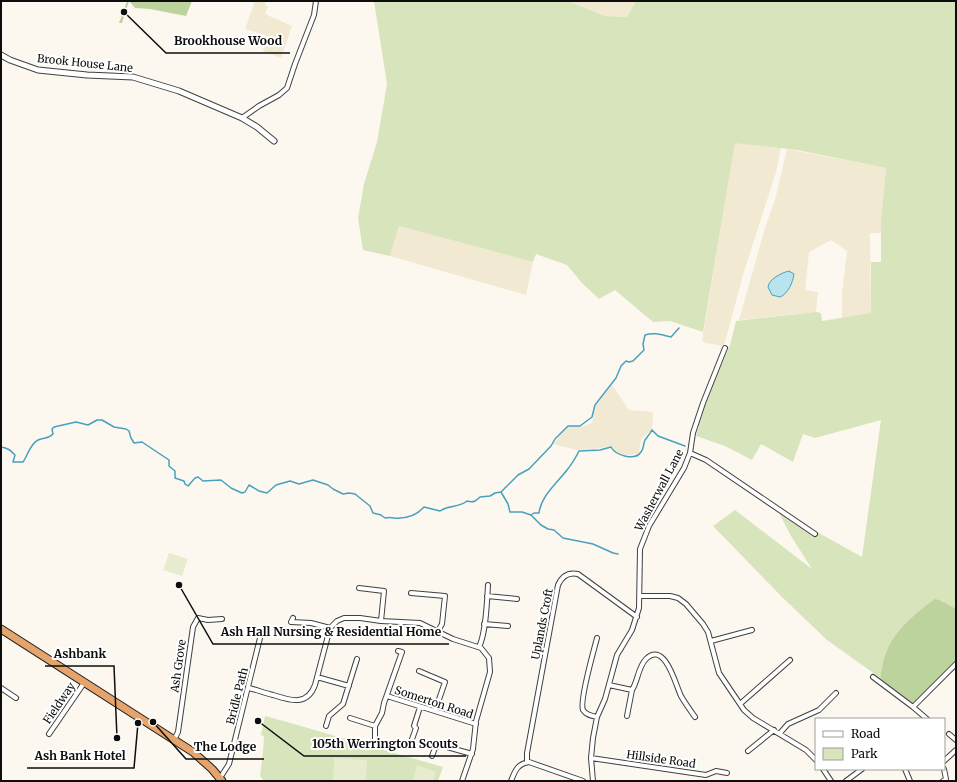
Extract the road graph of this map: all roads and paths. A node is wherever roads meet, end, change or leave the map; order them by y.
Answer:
1 (316, 1) edge
2 (1, 55) edge
3 (242, 118) junction
4 (274, 141) dead end
5 (725, 348) dead end
6 (690, 452) junction
7 (815, 534) dead end
8 (488, 585) dead end
9 (359, 588) dead end
10 (411, 593) dead end
11 (487, 596) junction
12 (640, 596) junction
13 (517, 599) dead end
14 (637, 617) junction
15 (293, 618) dead end
16 (222, 619) dead end
17 (381, 621) junction
18 (484, 624) junction
19 (508, 626) dead end
20 (330, 628) junction
21 (1, 629) edge
22 (752, 630) dead end
23 (438, 631) junction
24 (260, 638) dead end
25 (597, 638) dead end
26 (711, 641) junction
27 (479, 647) junction
28 (398, 651) dead end
29 (357, 659) dead end
30 (790, 660) dead end
31 (956, 664) edge
32 (952, 668) junction
33 (419, 671) dead end
34 (956, 672) edge
35 (873, 676) dead end
36 (317, 677) junction
37 (84, 683) junction
38 (609, 685) junction
39 (349, 686) junction
40 (1, 688) edge
41 (249, 688) junction
42 (632, 690) junction
43 (832, 694) dead end
44 (387, 696) junction
45 (16, 698) dead end
46 (740, 704) junction
47 (420, 707) junction
48 (914, 707) junction
49 (435, 711) junction
50 (627, 716) dead end
51 (597, 717) junction
52 (695, 717) dead end
53 (350, 718) dead end
54 (926, 718) edge
55 (476, 724) junction
56 (326, 726) dead end
57 (375, 726) junction
58 (774, 730) junction
59 (946, 732) edge
60 (780, 733) junction
61 (49, 734) dead end
62 (174, 740) junction
63 (956, 740) edge
64 (412, 742) dead end
65 (375, 745) dead end
66 (956, 750) edge
67 (748, 751) dead end
68 (472, 754) junction
69 (432, 756) dead end
70 (591, 758) junction
71 (815, 759) edge
72 (945, 760) edge
73 (527, 762) junction
74 (824, 770) edge
75 (861, 770) edge
76 (904, 770) edge
77 (944, 770) edge
78 (727, 773) dead end
79 (221, 780) edge
80 (462, 781) edge
81 (511, 781) edge
82 (583, 781) edge
83 (593, 781) edge
84 (831, 781) edge
85 (846, 781) edge
86 (910, 781) edge
87 (943, 781) edge

1 - 3 street
2 - 3 street, Brook House Lane
3 - 4 street, Brook House Lane
5 - 6 street, Washerwall Lane
6 - 7 street
6 - 12 street, Washerwall Lane
8 - 11 street
9 - 17 street
10 - 23 street
11 - 13 street
11 - 18 street
12 - 14 street, Washerwall Lane
12 - 26 street
14 - 38 street, Washerwall Lane
14 - 73 street, Uplands Croft
15 - 20 street
16 - 62 street, Ash Grove
17 - 20 street
17 - 23 street
18 - 19 street
18 - 27 street
20 - 36 street
21 - 37 highway
22 - 26 street
23 - 27 street
24 - 41 street, Bridle Path
25 - 51 street
26 - 46 street
27 - 55 street
28 - 44 street
29 - 39 street
30 - 46 street
31 - 32 street
32 - 34 street
32 - 48 street
33 - 49 street
35 - 48 street
36 - 39 street
36 - 41 street
37 - 61 street, Fieldway
37 - 62 highway
38 - 42 street
38 - 51 street, Washerwall Lane
39 - 56 street
40 - 45 street
41 - 79 street, Bridle Path
42 - 50 street
42 - 52 street
43 - 60 street
44 - 47 street, Somerton Road
44 - 57 street
46 - 58 street
47 - 49 street, Somerton Road
47 - 64 street
48 - 54 street
49 - 55 street, Somerton Road
51 - 70 street, Washerwall Lane
53 - 57 street
55 - 68 street
57 - 65 street
58 - 60 street
58 - 67 street
59 - 63 street
60 - 71 street
62 - 79 highway
66 - 72 street
68 - 69 street
68 - 80 street
70 - 78 street, Hillside Road
70 - 83 street, Washerwall Lane
73 - 81 street
73 - 82 street
74 - 84 street
75 - 85 street
76 - 86 street
77 - 87 street

